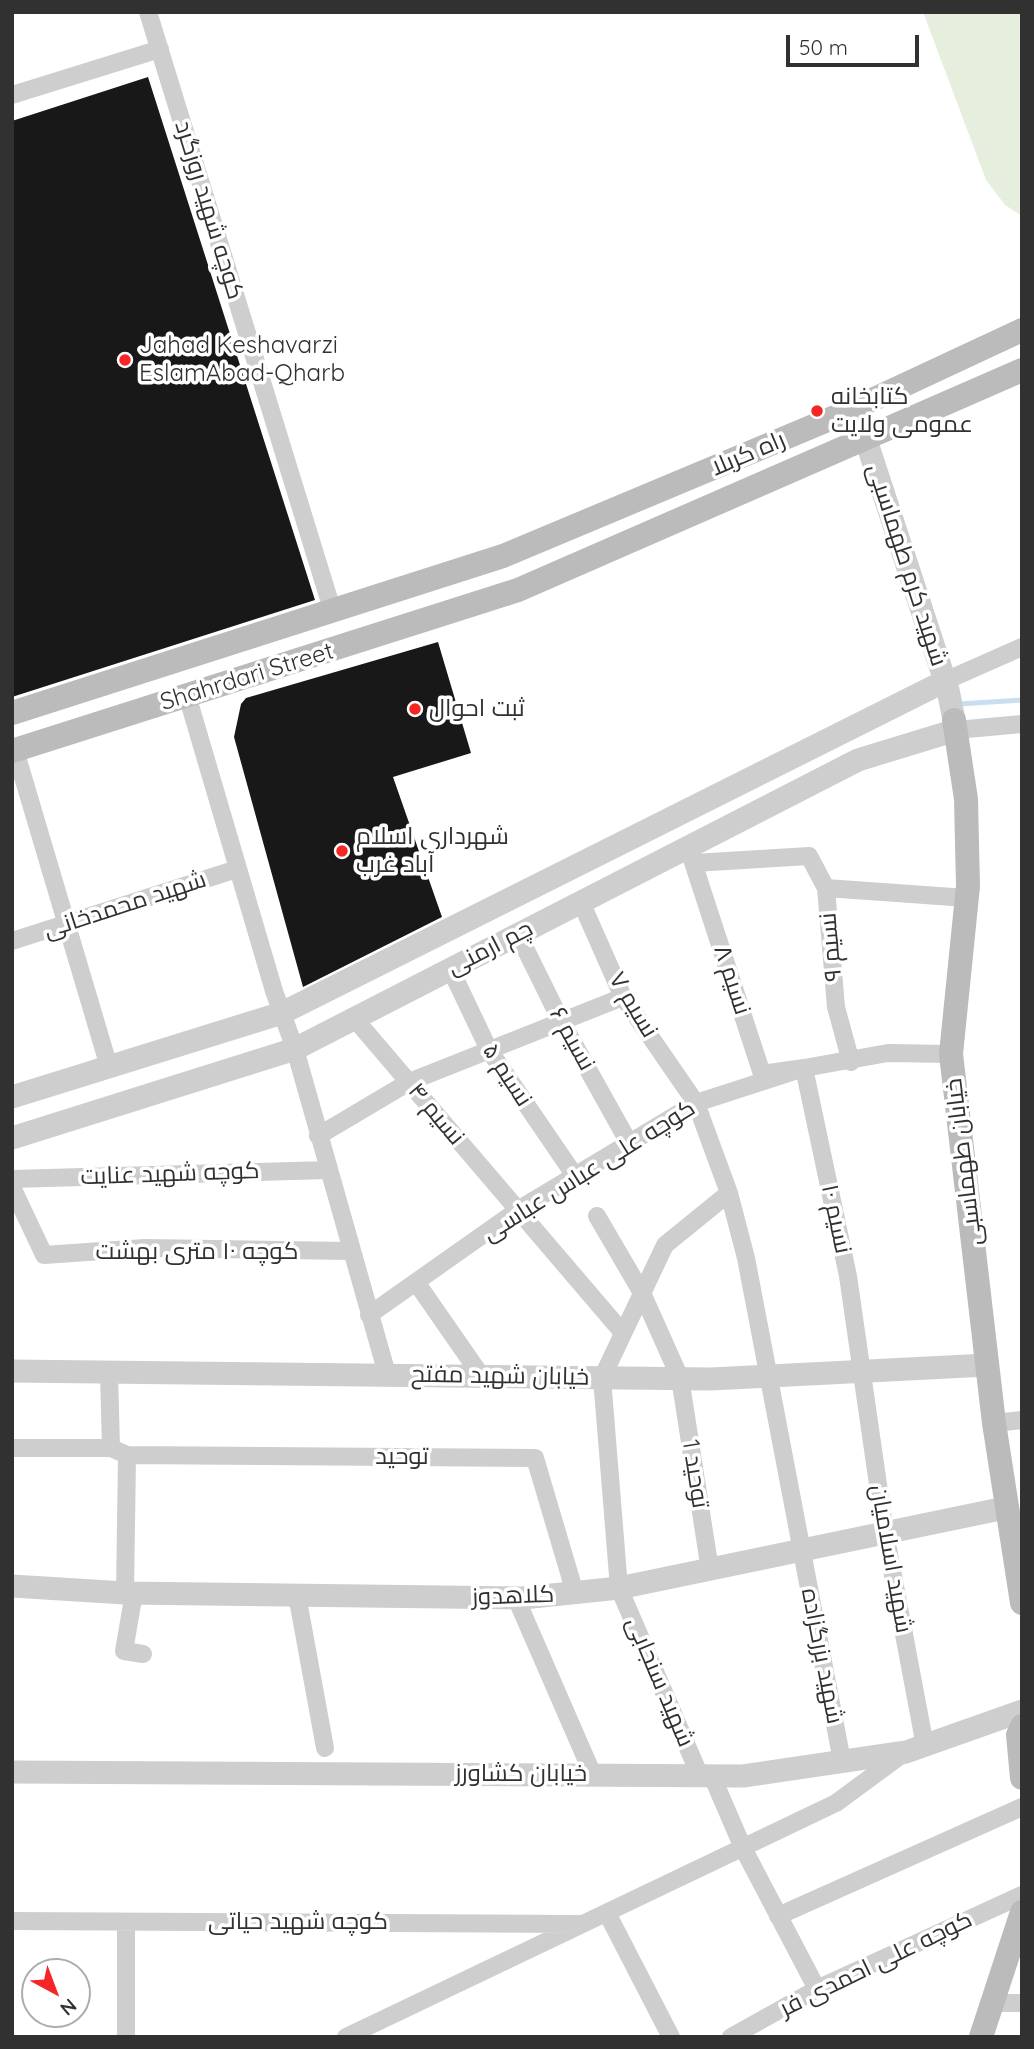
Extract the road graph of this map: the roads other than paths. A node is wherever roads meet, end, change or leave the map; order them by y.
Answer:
1 (154, 14) edge
2 (160, 49) junction
3 (12, 95) edge
4 (1022, 330) edge
5 (1022, 370) edge
6 (866, 440) junction
7 (545, 538) junction
8 (469, 567) junction
9 (558, 573) junction
10 (481, 602) junction
11 (332, 609) junction
12 (1022, 648) edge
13 (946, 686) junction
14 (187, 695) junction
15 (12, 713) edge
16 (1022, 724) edge
17 (955, 725) junction
18 (14, 750) edge
19 (691, 855) junction
20 (237, 869) junction
21 (826, 888) junction
22 (967, 898) junction
23 (581, 902) junction
24 (65, 925) junction
25 (518, 934) junction
26 (12, 942) edge
27 (450, 968) junction
28 (623, 997) junction
29 (282, 1013) junction
30 (354, 1018) junction
31 (561, 1021) junction
32 (295, 1049) junction
33 (489, 1050) junction
34 (951, 1054) junction
35 (851, 1062) junction
36 (109, 1067) junction
37 (804, 1068) junction
38 (409, 1082) junction
39 (12, 1097) edge
40 (696, 1103) junction
41 (318, 1136) junction
42 (12, 1138) edge
43 (629, 1143) junction
44 (328, 1170) junction
45 (575, 1176) junction
46 (12, 1179) edge
47 (12, 1187) edge
48 (729, 1193) junction
49 (518, 1210) junction
50 (597, 1216) dead end
51 (350, 1251) junction
52 (416, 1282) junction
53 (642, 1293) junction
54 (369, 1315) junction
55 (623, 1333) junction
56 (987, 1365) junction
57 (12, 1371) edge
58 (861, 1372) junction
59 (109, 1373) junction
60 (387, 1374) junction
61 (768, 1376) junction
62 (482, 1377) junction
63 (602, 1378) junction
64 (680, 1378) junction
65 (1022, 1420) edge
66 (994, 1423) junction
67 (12, 1448) edge
68 (111, 1448) junction
69 (127, 1455) junction
70 (1005, 1508) junction
71 (885, 1533) junction
72 (802, 1551) junction
73 (710, 1570) junction
74 (12, 1586) edge
75 (619, 1588) junction
76 (130, 1593) junction
77 (575, 1593) junction
78 (297, 1595) junction
79 (516, 1598) junction
80 (1022, 1603) edge
81 (143, 1654) dead end
82 (1022, 1711) edge
83 (1022, 1726) edge
84 (325, 1748) dead end
85 (915, 1749) junction
86 (842, 1761) junction
87 (12, 1772) edge
88 (593, 1774) junction
89 (706, 1776) junction
90 (1022, 1778) edge
91 (1022, 1807) edge
92 (743, 1848) junction
93 (1022, 1895) edge
94 (1022, 1912) edge
95 (607, 1913) junction
96 (778, 1916) junction
97 (12, 1921) edge
98 (126, 1922) junction
99 (583, 1924) junction
100 (817, 1989) junction
101 (993, 2003) junction
102 (1022, 2003) edge
103 (126, 2037) edge
104 (346, 2037) edge
105 (671, 2037) edge
106 (731, 2037) edge
107 (981, 2037) edge

1 - 2 street, کوچه شهید روزگرد
2 - 3 street
2 - 11 street, کوچه شهید روزگرد
4 - 7 main road, راه کربلا
5 - 6 main road, راه کربلا
6 - 9 main road, راه کربلا
6 - 13 street, شهید کرم طهماسبی
7 - 8 main road, راه کربلا
7 - 9 main road
8 - 10 main road
8 - 11 main road, Shahrdari Street
9 - 10 main road, راه کربلا
10 - 14 main road, Shahrdari Street
11 - 15 main road, Shahrdari Street
12 - 13 street
13 - 17 street, شهید کرم طهماسبی
13 - 29 street, چم ارمنی
14 - 18 main road, Shahrdari Street
14 - 20 street
16 - 17 street
17 - 19 street, چم ارمنی
17 - 22 main road, خیابان طهماسبی
18 - 24 street
19 - 21 street
19 - 23 street, چم ارمنی
19 - 37 street, نسیم ۸
20 - 24 street, شهید محمدخانی
20 - 29 street
21 - 22 street, نسیم ۹
21 - 35 street, نسیم ۹
22 - 34 main road, خیابان طهماسبی
23 - 25 street, چم ارمنی
23 - 28 street, نسیم ۷
24 - 26 street, شهید محمدخانی
24 - 36 street
25 - 27 street, چم ارمنی
25 - 31 street, نسیم ۶
27 - 30 street, چم ارمنی
27 - 33 street, نسیم ۵
28 - 31 street
28 - 40 street, نسیم ۷
29 - 32 street
29 - 36 street, چم ارمنی
30 - 32 street, چم ارمنی
30 - 38 street, نسیم ۴
31 - 33 street
31 - 43 street, نسیم ۶
32 - 41 street
32 - 42 street, چم ارمنی
33 - 38 street
33 - 45 street, نسیم ۵
34 - 35 street, کوچه علی عباس عباسی
34 - 56 main road, خیابان طهماسبی
35 - 37 street, کوچه علی عباس عباسی
36 - 39 street, چم ارمنی
37 - 40 street, کوچه علی عباس عباسی
37 - 58 street, نسیم ۱۰
38 - 41 street
38 - 49 street, نسیم ۴
40 - 43 street, کوچه علی عباس عباسی
40 - 48 street, نسیم ۷
41 - 44 street
43 - 45 street, کوچه علی عباس عباسی
44 - 46 street, کوچه شهید عنایت
44 - 51 street
45 - 49 street, کوچه علی عباس عباسی
47 - 51 street, کوچه ۱۰ متری بهشت
48 - 53 street
48 - 61 street, نسیم ۷
49 - 52 street, کوچه علی عباس عباسی
49 - 55 street, نسیم ۴
50 - 53 street, توحید 1
51 - 54 street
52 - 54 street, کوچه علی عباس عباسی
52 - 62 street
53 - 55 street
53 - 64 street, توحید 1
54 - 60 street
55 - 63 street
56 - 58 street, خیابان شهید مفتح
56 - 66 main road, خیابان طهماسبی
57 - 59 street, خیابان شهید مفتح
58 - 61 street, خیابان شهید مفتح
58 - 71 street, شهید اسلامیان
59 - 60 street, خیابان شهید مفتح
59 - 68 street
60 - 62 street, خیابان شهید مفتح
61 - 64 street, خیابان شهید مفتح
61 - 72 street, شهید بزرگزاده
62 - 63 street, خیابان شهید مفتح
63 - 64 street, خیابان شهید مفتح
63 - 75 street, شهید سنجابی
64 - 73 street, توحید 1
65 - 66 street
66 - 70 main road, خیابان طهماسبی
67 - 68 street
68 - 69 street
69 - 76 street
69 - 77 street, توحید
70 - 71 street, کلاهدوز
70 - 80 main road, خیابان طهماسبی
71 - 72 street, کلاهدوز
71 - 85 street, شهید اسلامیان
72 - 73 street, کلاهدوز
72 - 86 street, شهید بزرگزاده
73 - 75 street, کلاهدوز
74 - 76 street, کلاهدوز
75 - 77 street, کلاهدوز
75 - 89 street, شهید سنجابی
76 - 78 street, کلاهدوز
76 - 81 street
77 - 79 street, کلاهدوز
78 - 79 street, کلاهدوز
78 - 84 street
79 - 88 street
82 - 85 street, خیابان کشاورز
83 - 90 main road
85 - 86 street, خیابان کشاورز
85 - 92 street
86 - 89 street, خیابان کشاورز
87 - 88 street, خیابان کشاورز
88 - 89 street, خیابان کشاورز
89 - 92 street, شهید سنجابی
91 - 96 street
92 - 95 street
92 - 96 street, شهید سنجابی
93 - 100 street, کوچه علی احمدی فر
94 - 101 main road
95 - 99 street
95 - 105 street
96 - 100 street, شهید سنجابی
97 - 98 street, کوچه شهید حیاتی
98 - 99 street, کوچه شهید حیاتی
98 - 103 street
99 - 104 street
100 - 106 street, کوچه علی احمدی فر
101 - 102 street
101 - 107 main road

